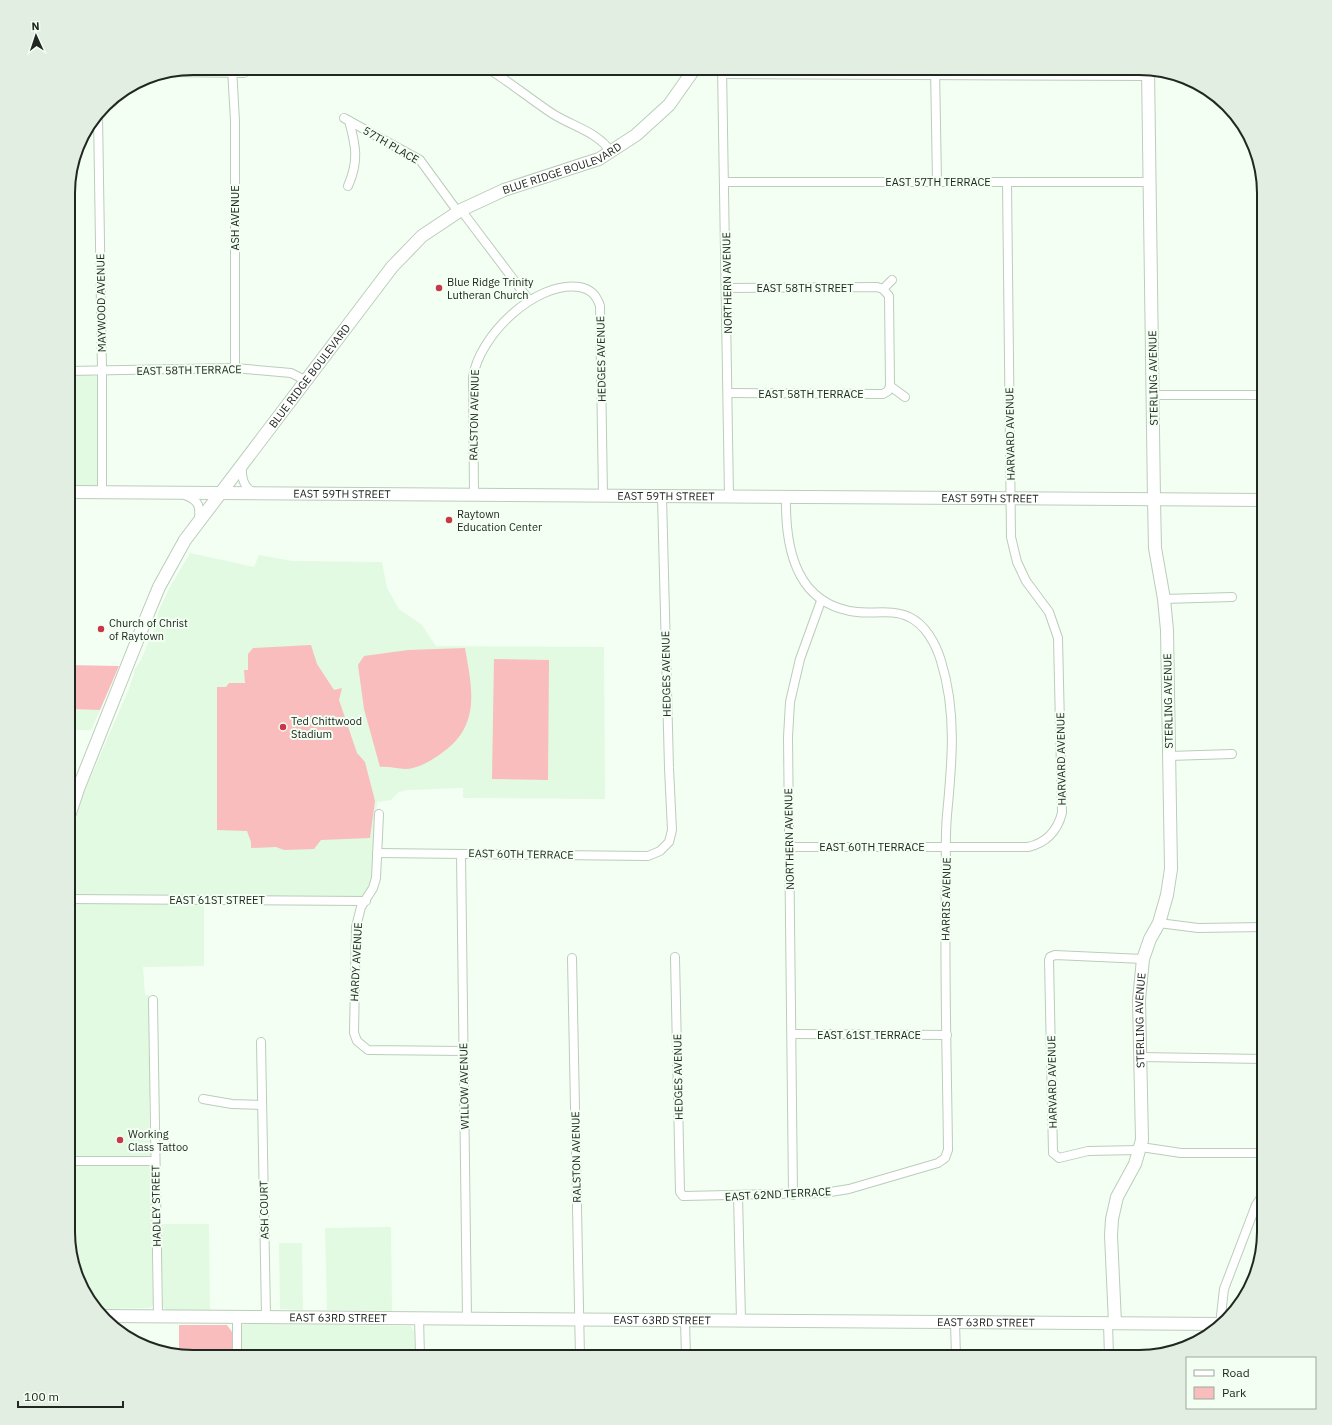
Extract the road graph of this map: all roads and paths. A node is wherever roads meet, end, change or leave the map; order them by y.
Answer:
1 (232, 75) edge
2 (498, 75) edge
3 (690, 75) edge
4 (723, 75) edge
5 (935, 75) edge
6 (1148, 75) edge
7 (98, 122) edge
8 (611, 152) junction
9 (725, 182) junction
10 (937, 182) junction
11 (1007, 182) junction
12 (1150, 182) junction
13 (348, 186) dead end
14 (459, 211) junction
15 (892, 280) dead end
16 (727, 288) junction
17 (883, 289) junction
18 (529, 300) junction
19 (235, 368) junction
20 (75, 371) edge
21 (102, 371) junction
22 (307, 381) junction
23 (890, 386) junction
24 (728, 393) junction
25 (1153, 395) junction
26 (1257, 395) edge
27 (905, 397) dead end
28 (242, 465) junction
29 (75, 492) edge
30 (102, 492) junction
31 (181, 493) junction
32 (220, 493) junction
33 (255, 494) junction
34 (474, 495) junction
35 (603, 496) junction
36 (662, 497) junction
37 (729, 497) junction
38 (786, 498) junction
39 (1011, 499) junction
40 (1154, 500) junction
41 (1257, 500) edge
42 (199, 522) junction
43 (1232, 597) dead end
44 (1164, 599) junction
45 (821, 601) junction
46 (1232, 754) dead end
47 (1169, 756) junction
48 (75, 798) edge
49 (379, 814) dead end
50 (1048, 838) joint
51 (947, 846) junction
52 (789, 847) junction
53 (663, 848) joint
54 (377, 853) junction
55 (460, 854) junction
56 (75, 899) edge
57 (366, 901) junction
58 (1159, 923) junction
59 (1257, 927) edge
60 (572, 958) dead end
61 (675, 958) dead end
62 (1143, 959) junction
63 (153, 1000) dead end
64 (792, 1034) junction
65 (947, 1035) junction
66 (261, 1042) dead end
67 (464, 1050) junction
68 (1140, 1057) junction
69 (1257, 1059) edge
70 (203, 1100) dead end
71 (262, 1105) junction
72 (1140, 1149) junction
73 (1257, 1153) edge
74 (75, 1161) edge
75 (154, 1161) junction
76 (941, 1161) joint
77 (793, 1195) junction
78 (683, 1196) joint
79 (738, 1196) junction
80 (1257, 1204) edge
81 (111, 1316) edge
82 (158, 1316) junction
83 (237, 1316) junction
84 (266, 1316) junction
85 (1221, 1316) edge
86 (419, 1317) junction
87 (467, 1318) junction
88 (580, 1319) junction
89 (685, 1320) junction
90 (741, 1320) junction
91 (956, 1322) junction
92 (1112, 1323) junction
93 (1213, 1324) edge
94 (237, 1350) edge
95 (420, 1350) edge
96 (580, 1350) edge
97 (686, 1350) edge
98 (956, 1350) edge
99 (1110, 1350) edge

1 - 19 street, ASH AVENUE
2 - 8 street
3 - 8 street, BLUE RIDGE BOULEVARD
4 - 9 street, NORTHERN AVENUE
5 - 10 street
6 - 12 street, STERLING AVENUE
7 - 21 street, MAYWOOD AVENUE
8 - 14 street, BLUE RIDGE BOULEVARD
9 - 10 street, EAST 57TH TERRACE
9 - 16 street, NORTHERN AVENUE
10 - 11 street, EAST 57TH TERRACE
11 - 12 street, EAST 57TH TERRACE
11 - 39 street, HARVARD AVENUE
12 - 25 street, STERLING AVENUE
13 - 14 street, 57TH PLACE
14 - 18 street
14 - 22 street, BLUE RIDGE BOULEVARD
15 - 17 street
16 - 17 street, EAST 58TH STREET
16 - 24 street, NORTHERN AVENUE
17 - 23 street
18 - 34 street, RALSTON AVENUE
18 - 35 street, HEDGES AVENUE
19 - 21 street, EAST 58TH TERRACE
19 - 22 street, EAST 58TH TERRACE
20 - 21 street, EAST 58TH TERRACE
21 - 30 street, MAYWOOD AVENUE
22 - 28 street, BLUE RIDGE BOULEVARD
23 - 24 street, EAST 58TH TERRACE
23 - 27 street
24 - 37 street, NORTHERN AVENUE
25 - 26 street
25 - 40 street, STERLING AVENUE
28 - 32 street, BLUE RIDGE BOULEVARD
28 - 33 street
29 - 30 street, EAST 59TH STREET
30 - 31 street, EAST 59TH STREET
31 - 32 street, EAST 59TH STREET
31 - 42 street
32 - 33 street, EAST 59TH STREET
32 - 42 street, BLUE RIDGE BOULEVARD
33 - 34 street, EAST 59TH STREET
34 - 35 street, EAST 59TH STREET
35 - 36 street, EAST 59TH STREET
36 - 37 street, EAST 59TH STREET
36 - 53 street, HEDGES AVENUE
37 - 38 street, EAST 59TH STREET
38 - 39 street, EAST 59TH STREET
38 - 45 street
39 - 40 street, EAST 59TH STREET
39 - 50 street, HARVARD AVENUE
40 - 41 street, EAST 59TH STREET
40 - 44 street, STERLING AVENUE
42 - 48 street, BLUE RIDGE BOULEVARD
43 - 44 street
44 - 47 street, STERLING AVENUE
45 - 51 street, HARRIS AVENUE
45 - 52 street, NORTHERN AVENUE
46 - 47 street
47 - 58 street, STERLING AVENUE
49 - 54 street, HARDY AVENUE
50 - 51 street, EAST 60TH TERRACE
51 - 52 street, EAST 60TH TERRACE
51 - 65 street, HARRIS AVENUE
52 - 64 street, NORTHERN AVENUE
53 - 55 street, EAST 60TH TERRACE
54 - 55 street, EAST 60TH TERRACE
54 - 57 street, HARDY AVENUE
55 - 67 street, WILLOW AVENUE
56 - 57 street, EAST 61ST STREET
57 - 67 street, HARDY AVENUE
58 - 59 street
58 - 62 street, STERLING AVENUE
60 - 88 street, RALSTON AVENUE
61 - 78 street, HEDGES AVENUE
62 - 68 street, STERLING AVENUE
62 - 72 street, HARVARD AVENUE
63 - 75 street, HADLEY STREET
64 - 65 street, EAST 61ST TERRACE
64 - 77 street, NORTHERN AVENUE
65 - 76 street, HARRIS AVENUE
66 - 71 street, ASH COURT
67 - 87 street, WILLOW AVENUE
68 - 69 street
68 - 72 street, STERLING AVENUE
70 - 71 street
71 - 84 street, ASH COURT
72 - 73 street
72 - 92 street, STERLING AVENUE
74 - 75 street
75 - 82 street, HADLEY STREET
76 - 77 street, EAST 62ND TERRACE
77 - 79 street, EAST 62ND TERRACE
78 - 79 street, EAST 62ND TERRACE
79 - 90 street
80 - 85 street
81 - 82 street, EAST 63RD STREET
82 - 83 street, EAST 63RD STREET
83 - 84 street, EAST 63RD STREET
83 - 94 street
84 - 86 street, EAST 63RD STREET
86 - 87 street, EAST 63RD STREET
86 - 95 street
87 - 88 street, EAST 63RD STREET
88 - 89 street, EAST 63RD STREET
88 - 96 street, RALSTON AVENUE
89 - 90 street, EAST 63RD STREET
89 - 97 street
90 - 91 street, EAST 63RD STREET
91 - 92 street, EAST 63RD STREET
91 - 98 street
92 - 93 street, EAST 63RD STREET
92 - 99 street

